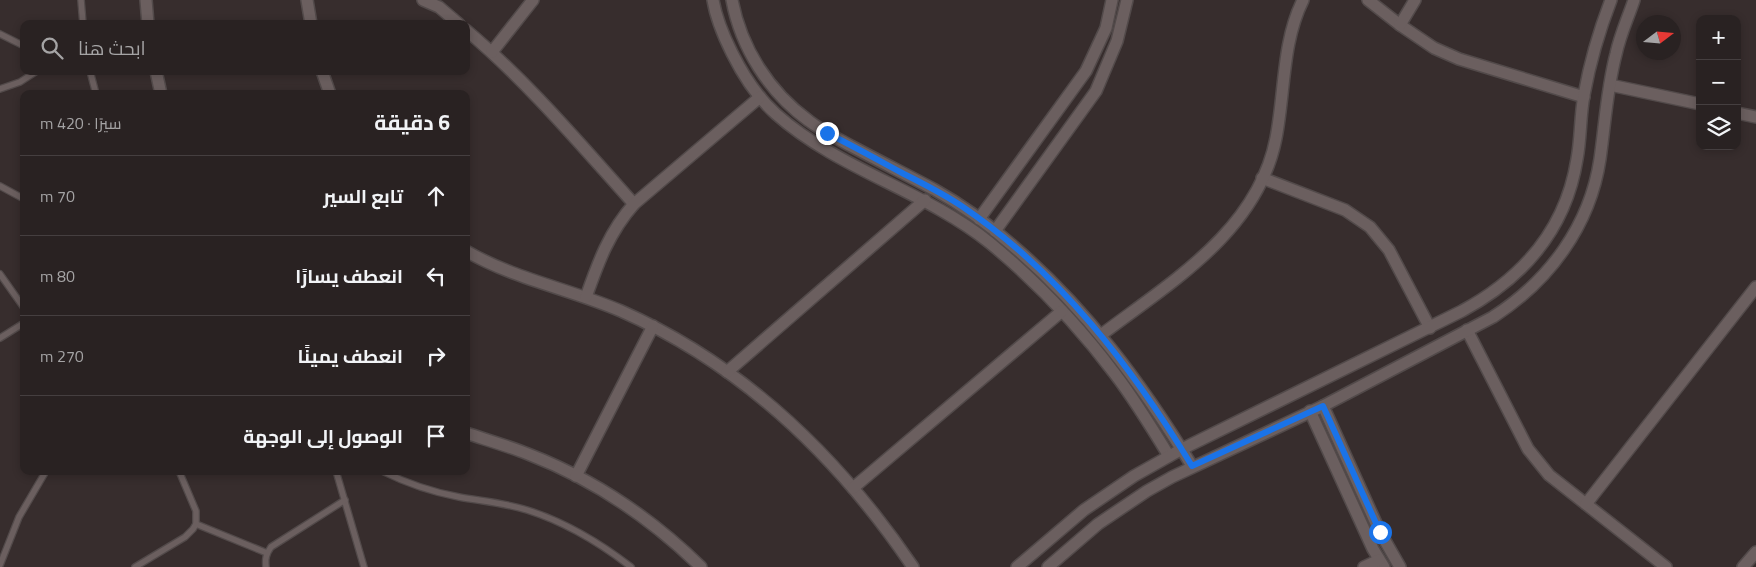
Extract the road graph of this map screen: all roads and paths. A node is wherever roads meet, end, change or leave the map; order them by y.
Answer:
1 (81, 0) edge
2 (146, 0) edge
3 (307, 0) edge
4 (423, 0) edge
5 (533, 0) edge
6 (713, 0) edge
7 (732, 0) edge
8 (1112, 0) edge
9 (1127, 0) edge
10 (1302, 0) edge
11 (1368, 0) edge
12 (1416, 0) edge
13 (1611, 0) edge
14 (1634, 0) edge
15 (83, 20) edge
16 (148, 20) edge
17 (310, 20) edge
18 (454, 20) edge
19 (1400, 25) junction
20 (470, 33) edge
21 (0, 34) edge
22 (20, 44) edge
23 (492, 52) junction
24 (31, 75) edge
25 (91, 75) edge
26 (157, 75) edge
27 (323, 75) edge
28 (1610, 85) junction
29 (0, 89) edge
30 (95, 90) edge
31 (160, 90) edge
32 (329, 90) edge
33 (760, 97) junction
34 (1584, 97) junction
35 (1696, 103) edge
36 (1741, 113) edge
37 (1756, 117) edge
38 (1262, 178) junction
39 (0, 186) edge
40 (20, 197) edge
41 (925, 200) junction
42 (634, 204) junction
43 (979, 219) junction
44 (995, 231) junction
45 (470, 253) edge
46 (0, 274) edge
47 (1756, 287) edge
48 (586, 297) junction
49 (20, 302) edge
50 (1062, 311) junction
51 (20, 326) edge
52 (653, 326) junction
53 (1430, 328) junction
54 (1467, 330) junction
55 (1102, 335) junction
56 (0, 338) edge
57 (727, 372) junction
58 (1323, 406) junction
59 (1310, 411) junction
60 (470, 434) edge
61 (1182, 448) junction
62 (1169, 456) junction
63 (1192, 466) junction
64 (44, 475) edge
65 (181, 475) edge
66 (337, 475) edge
67 (392, 475) edge
68 (576, 476) junction
69 (853, 488) junction
70 (345, 500) junction
71 (1586, 504) junction
72 (196, 524) junction
73 (1756, 552) edge
74 (266, 553) junction
75 (1381, 563) edge
76 (0, 565) edge
77 (135, 567) edge
78 (266, 567) edge
79 (364, 567) edge
80 (631, 567) edge
81 (701, 567) edge
82 (912, 567) edge
83 (1016, 567) edge
84 (1048, 567) edge
85 (1364, 567) edge
86 (1400, 567) edge
87 (1666, 567) edge
88 (1743, 567) edge

1 - 15 lane
2 - 16 street
3 - 17 street
4 - 18 street
5 - 23 street
6 - 33 street
7 - 43 street
8 - 43 street
9 - 44 street
10 - 38 street
11 - 19 street
12 - 19 street
13 - 34 street
14 - 28 street
19 - 34 street
20 - 23 street
21 - 22 lane
23 - 42 street
24 - 29 lane
25 - 30 lane
26 - 31 street
27 - 32 street
28 - 35 street
28 - 54 street
33 - 41 street
33 - 42 street
34 - 53 street
36 - 37 street
38 - 53 street
38 - 55 street
39 - 40 lane
41 - 50 street
41 - 57 street
42 - 48 street
43 - 44 street
44 - 55 street
45 - 48 street
46 - 49 lane
47 - 71 street
48 - 52 street
50 - 62 street
50 - 69 street
51 - 56 lane
52 - 57 street
52 - 68 street
53 - 61 street
54 - 58 street
54 - 71 street
55 - 61 street
57 - 69 street
58 - 59 street
58 - 86 street
59 - 63 street
59 - 75 street
60 - 68 street
61 - 62 street
61 - 63 street
62 - 83 street
63 - 84 street
64 - 76 lane
65 - 72 lane
66 - 70 lane
67 - 80 lane
68 - 81 street
69 - 82 street
70 - 74 lane
70 - 79 lane
71 - 87 street
72 - 74 lane
72 - 77 lane
73 - 88 street
74 - 78 lane
75 - 85 street

